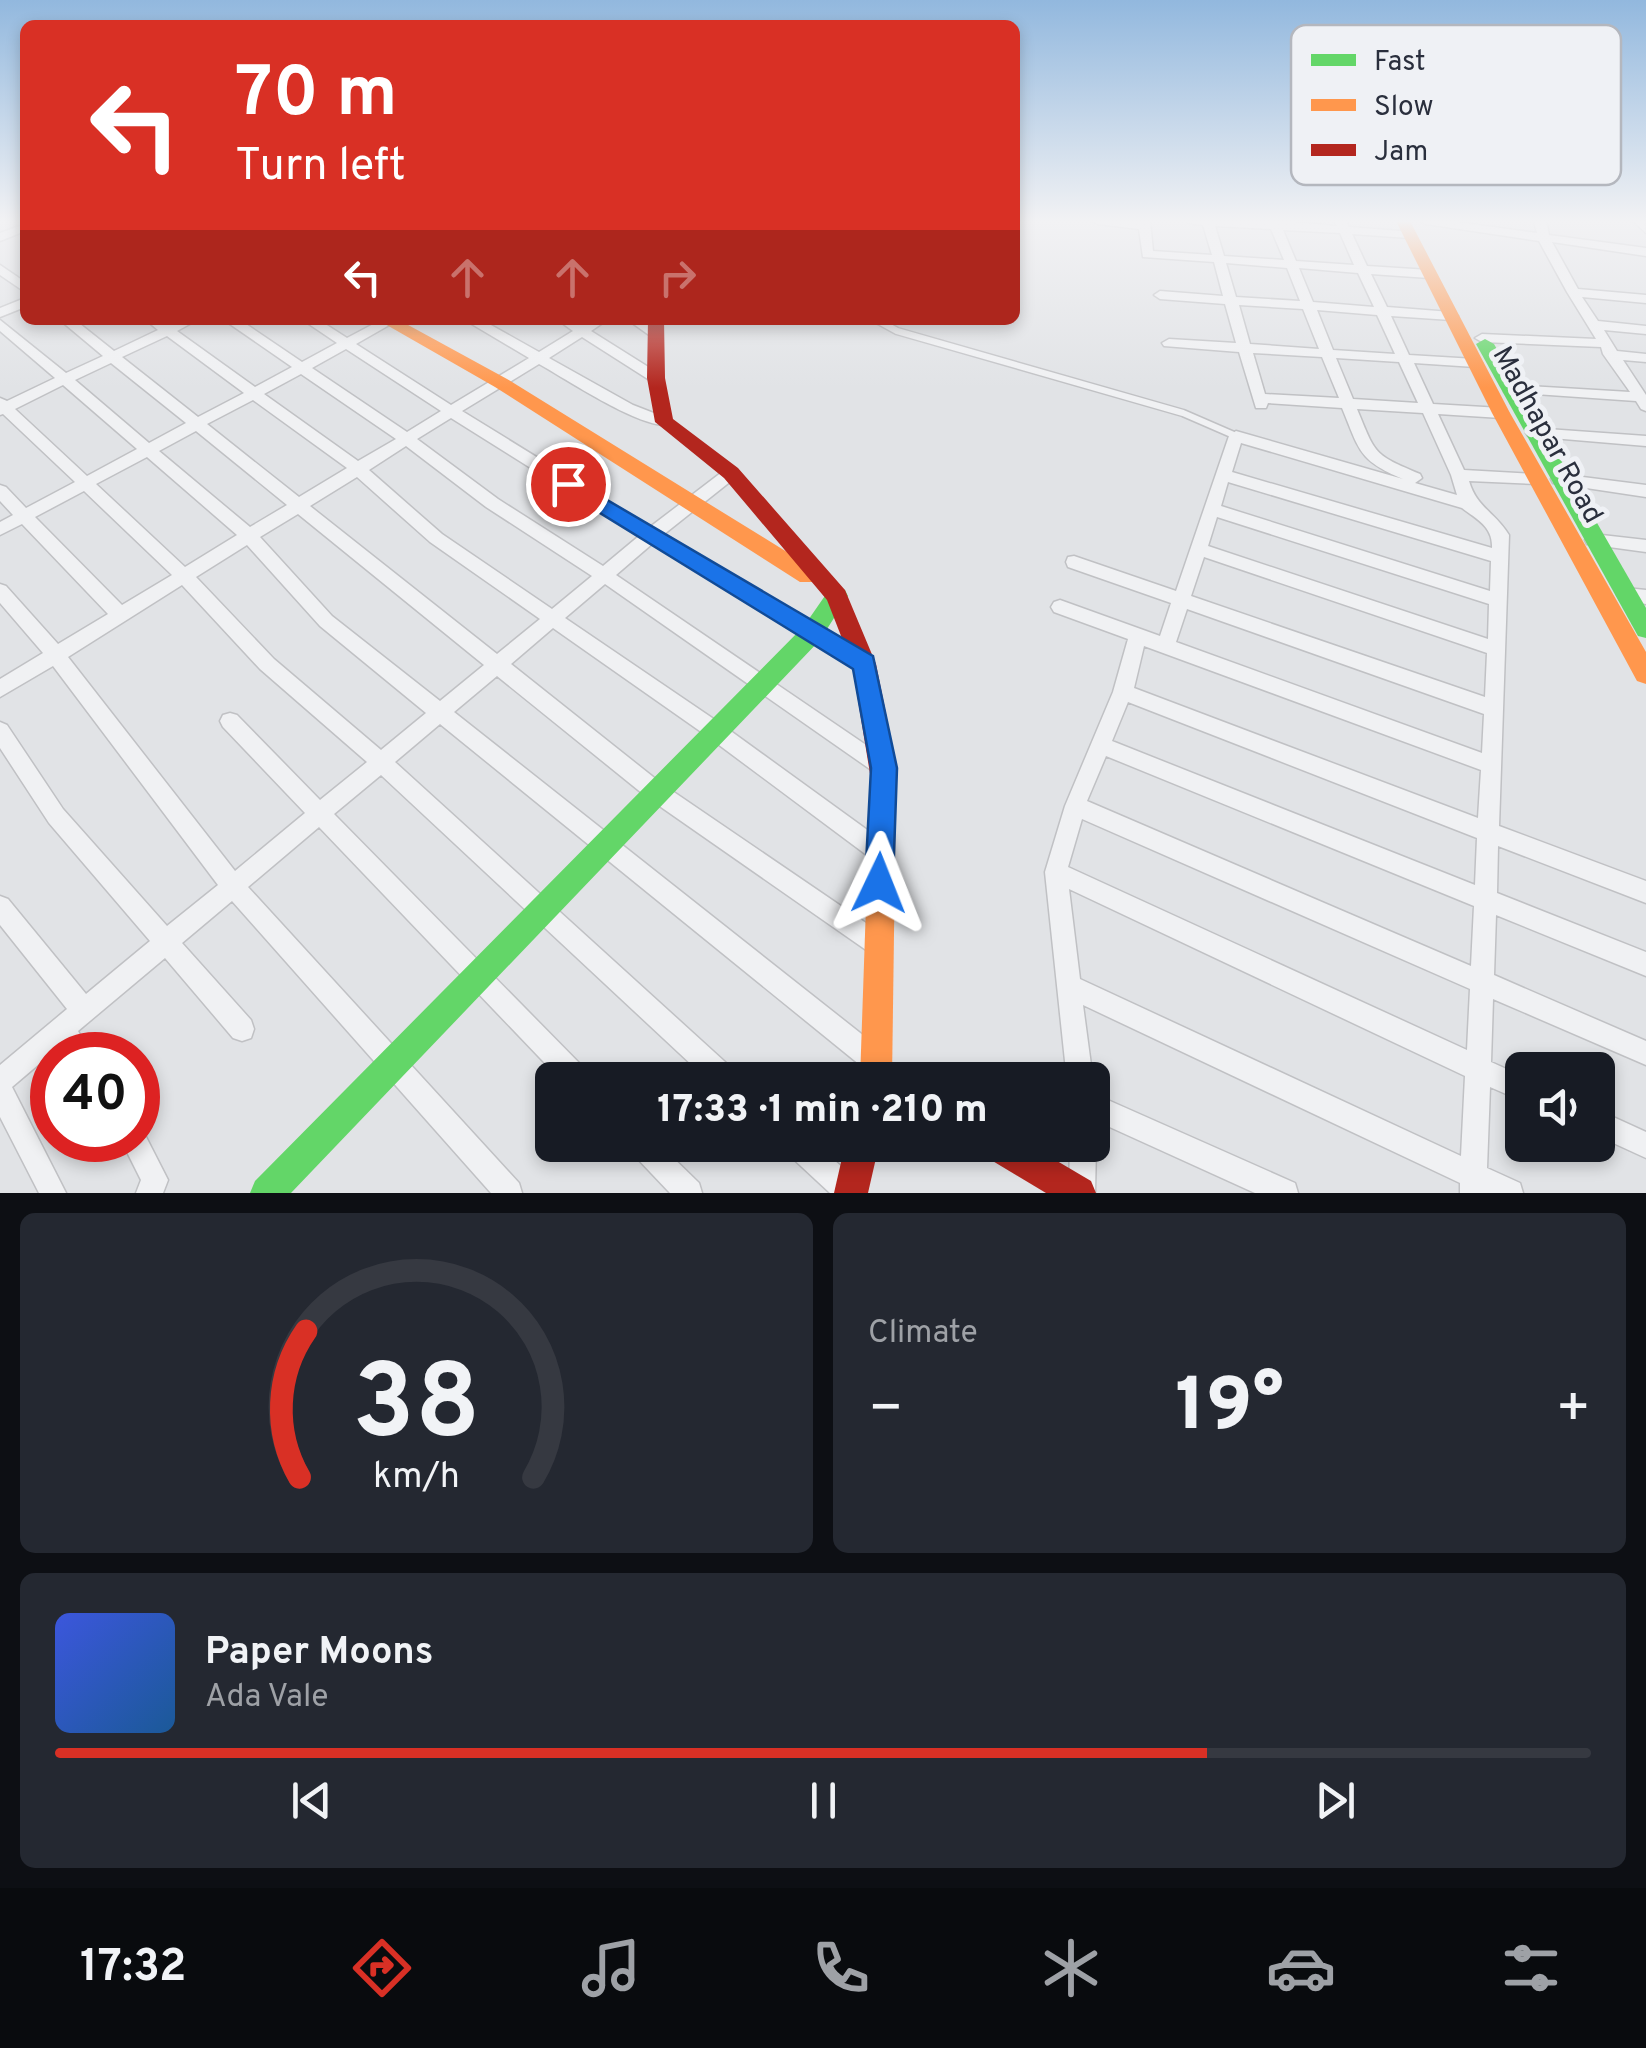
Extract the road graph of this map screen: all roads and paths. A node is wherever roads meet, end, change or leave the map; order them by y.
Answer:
1 (1224, 277) edge
2 (1296, 277) edge
3 (1364, 277) edge
4 (1430, 277) edge
5 (1445, 277) edge
6 (1565, 277) edge
7 (1573, 292) junction
8 (1160, 295) dead end
9 (1646, 299) edge
10 (1231, 300) junction
11 (1308, 306) junction
12 (1380, 310) junction
13 (1451, 316) junction
14 (0, 324) edge
15 (73, 325) edge
16 (160, 325) edge
17 (179, 325) edge
18 (239, 325) edge
19 (318, 325) edge
20 (381, 325) edge
21 (395, 325) edge
22 (481, 325) edge
23 (575, 325) edge
24 (592, 325) edge
25 (648, 325) edge
26 (886, 325) edge
27 (1598, 325) junction
28 (168, 330) junction
29 (584, 330) junction
30 (1646, 330) edge
31 (1482, 338) junction
32 (1169, 343) dead end
33 (346, 344) junction
34 (1244, 347) junction
35 (1608, 349) junction
36 (1327, 352) junction
37 (114, 356) junction
38 (537, 358) junction
39 (1403, 358) junction
40 (1646, 358) edge
41 (1475, 362) junction
42 (303, 367) junction
43 (656, 378) junction
44 (67, 379) junction
45 (500, 382) junction
46 (1509, 389) junction
47 (254, 393) junction
48 (1642, 397) edge
49 (1349, 406) junction
50 (2, 407) edge
51 (1428, 410) junction
52 (451, 412) junction
53 (1501, 414) junction
54 (664, 422) junction
55 (197, 423) junction
56 (1533, 434) junction
57 (1236, 436) junction
58 (407, 439) junction
59 (1646, 441) edge
60 (148, 450) junction
61 (358, 469) junction
62 (731, 474) junction
63 (1223, 474) junction
64 (1459, 475) junction
65 (1548, 479) junction
66 (85, 483) junction
67 (0, 490) edge
68 (1646, 491) edge
69 (694, 500) junction
70 (1468, 504) junction
71 (299, 505) junction
72 (1212, 509) junction
73 (24, 516) junction
74 (0, 528) edge
75 (654, 534) junction
76 (249, 536) junction
77 (1593, 540) junction
78 (1646, 546) edge
79 (1198, 549) junction
80 (1500, 557) junction
81 (1074, 562) dead end
82 (604, 575) junction
83 (184, 576) junction
84 (0, 591) edge
85 (837, 596) junction
86 (1636, 596) edge
87 (1182, 599) junction
88 (1498, 600) junction
89 (1060, 607) dead end
90 (120, 615) junction
91 (550, 619) junction
92 (1646, 629) edge
93 (812, 633) junction
94 (1138, 635) junction
95 (1166, 646) junction
96 (1496, 649) junction
97 (56, 655) junction
98 (497, 664) junction
99 (864, 664) junction
100 (1646, 674) edge
101 (761, 683) junction
102 (0, 689) edge
103 (1123, 692) junction
104 (1494, 709) junction
105 (438, 712) junction
106 (230, 720) dead end
107 (714, 730) junction
108 (0, 731) edge
109 (1102, 746) junction
110 (381, 762) junction
111 (1491, 765) junction
112 (884, 768) junction
113 (655, 792) junction
114 (1075, 806) junction
115 (319, 814) junction
116 (1488, 830) junction
117 (604, 843) junction
118 (880, 852) junction
119 (1056, 872) junction
120 (232, 885) junction
121 (1646, 892) edge
122 (1486, 902) junction
123 (0, 906) edge
124 (539, 910) junction
125 (168, 940) junction
126 (877, 944) junction
127 (1646, 964) edge
128 (476, 976) junction
129 (1480, 981) junction
130 (1067, 985) junction
131 (84, 1011) junction
132 (62, 1029) junction
133 (242, 1029) dead end
134 (64, 1032) edge
135 (1646, 1052) edge
136 (560, 1062) edge
137 (706, 1062) edge
138 (865, 1062) edge
139 (876, 1062) edge
140 (1078, 1062) edge
141 (390, 1065) junction
142 (1478, 1068) junction
143 (1505, 1081) edge
144 (2, 1096) edge
145 (1110, 1114) edge
146 (1615, 1131) edge
147 (1646, 1145) edge
148 (148, 1162) edge
149 (659, 1162) edge
150 (816, 1162) edge
151 (858, 1162) edge
152 (1027, 1162) edge
153 (1080, 1162) edge
154 (1473, 1184) edge
155 (1074, 1189) edge
156 (53, 1193) edge
157 (149, 1193) edge
158 (267, 1193) edge
159 (509, 1193) edge
160 (689, 1193) edge
161 (850, 1193) edge
162 (1285, 1193) edge
163 (1510, 1193) edge

1 - 10 street
2 - 11 street
3 - 12 street
4 - 13 street, Madhapar Road
5 - 31 street, Madhapar Road
6 - 7 street
7 - 9 street
7 - 27 street
8 - 10 street
10 - 11 street
10 - 34 street
11 - 12 street
11 - 36 street
12 - 13 street
12 - 39 street
13 - 41 street, Madhapar Road
14 - 44 street
15 - 37 street
16 - 28 street
17 - 28 street
18 - 42 street
19 - 33 street
20 - 33 street
21 - 45 street
22 - 38 street
23 - 29 street
24 - 29 street
25 - 43 street
26 - 57 lane
27 - 30 street
27 - 35 street
28 - 37 street
28 - 47 street
29 - 38 street
29 - 43 street
31 - 35 street
31 - 46 street, Madhapar Road
32 - 34 street
33 - 42 street
33 - 52 street
34 - 36 street
34 - 49 street
35 - 40 street
35 - 48 street
36 - 39 street
36 - 49 street
37 - 44 street
37 - 55 street
38 - 45 street
38 - 54 street
39 - 41 street
39 - 51 street
41 - 53 street, Madhapar Road
42 - 47 street
42 - 58 street
43 - 54 street
44 - 50 street
44 - 60 street
45 - 52 street
45 - 69 street
46 - 48 street
46 - 56 street, Madhapar Road
47 - 55 street
47 - 61 street
49 - 51 street
49 - 70 street
50 - 66 street
51 - 53 street
51 - 64 street
52 - 58 street
52 - 75 street
53 - 65 street, Madhapar Road
54 - 62 street
55 - 60 street
55 - 71 street
56 - 59 street
56 - 65 street, Madhapar Road
57 - 63 street
57 - 70 street
58 - 61 street
58 - 82 street
60 - 66 street
60 - 76 street
61 - 71 street
61 - 91 street
62 - 69 street
62 - 85 street
63 - 72 street
63 - 80 street
64 - 65 street
64 - 70 street
65 - 68 street
65 - 77 street, Madhapar Road
65 - 100 street, Madhapar Road
66 - 73 street
66 - 83 street
67 - 73 street
69 - 75 street
69 - 85 street
70 - 80 street
71 - 76 street
71 - 98 street
72 - 79 street
72 - 88 street
73 - 74 street
73 - 90 street
75 - 82 street
75 - 93 street
76 - 83 street
76 - 105 street
77 - 78 street
77 - 86 street, Madhapar Road
79 - 87 street
79 - 96 street
80 - 88 street
81 - 87 street
82 - 91 street
82 - 101 street
83 - 90 street
83 - 110 street
84 - 97 street
85 - 93 street
85 - 99 street
86 - 92 street, Madhapar Road
87 - 95 street
87 - 104 street
88 - 96 street
89 - 94 street
90 - 97 street
91 - 98 street
91 - 107 street
93 - 99 street
93 - 101 street
94 - 95 street
94 - 103 street
95 - 111 street
96 - 104 street
97 - 102 street
97 - 120 street
98 - 105 street
98 - 113 street
99 - 112 street
101 - 107 street
101 - 112 street
103 - 109 street
103 - 116 street
104 - 111 street
105 - 110 street
105 - 117 street
106 - 115 street
107 - 113 street
107 - 118 street
108 - 125 street
109 - 114 street
109 - 122 street
110 - 115 street
110 - 124 street
111 - 116 street
112 - 118 street
113 - 117 street
113 - 126 street
114 - 119 street
114 - 129 street
115 - 120 street
115 - 128 street
116 - 121 street
116 - 122 street
117 - 124 street
117 - 138 street
118 - 126 street
119 - 130 street
119 - 142 street
120 - 125 street
120 - 141 street
122 - 127 street
122 - 129 street
123 - 131 street
124 - 128 street
124 - 137 street
125 - 131 street
125 - 133 street
126 - 139 street
128 - 136 street
128 - 141 street
129 - 135 street
129 - 142 street
130 - 140 street
130 - 154 street
131 - 132 street
132 - 134 street
132 - 144 street
141 - 158 street
141 - 159 street
142 - 143 street
142 - 154 street
144 - 156 street
145 - 162 street
146 - 147 street
148 - 157 street
149 - 160 street
150 - 161 street
151 - 161 street
152 - 155 street
153 - 155 street
154 - 163 street

